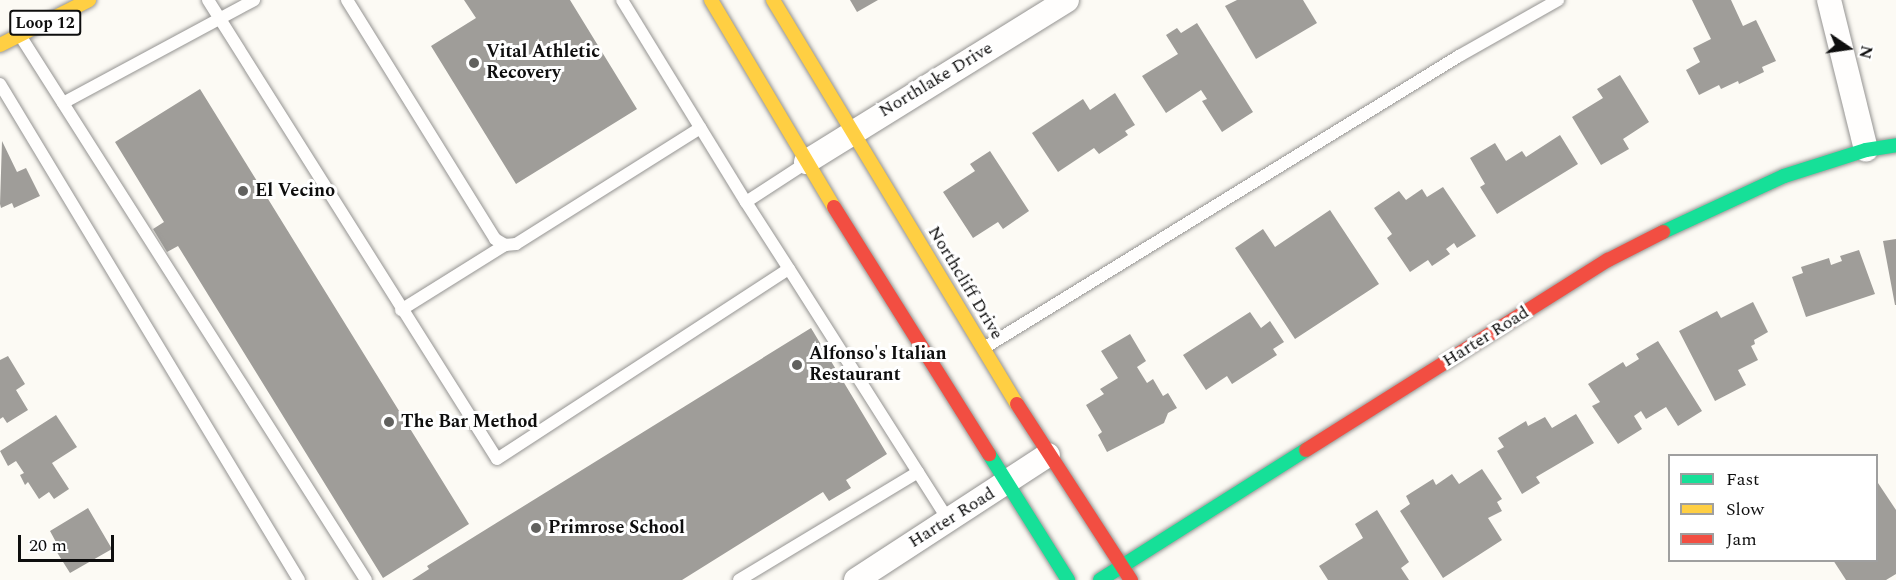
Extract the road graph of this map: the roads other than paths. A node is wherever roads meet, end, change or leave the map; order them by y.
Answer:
1 (89, 0) edge
2 (208, 0) edge
3 (254, 0) edge
4 (347, 0) edge
5 (622, 0) edge
6 (711, 0) edge
7 (773, 0) edge
8 (1067, 0) edge
9 (1558, 0) edge
10 (1829, 0) edge
11 (221, 20) junction
12 (20, 36) junction
13 (0, 45) edge
14 (0, 84) edge
15 (63, 103) junction
16 (700, 128) junction
17 (853, 131) junction
18 (1896, 145) edge
19 (1866, 150) junction
20 (807, 162) junction
21 (746, 202) junction
22 (506, 245) junction
23 (789, 269) junction
24 (401, 310) junction
25 (983, 348) junction
26 (1048, 455) junction
27 (918, 472) junction
28 (1006, 484) junction
29 (948, 520) junction
30 (1121, 565) junction
31 (299, 580) edge
32 (366, 580) edge
33 (739, 580) edge
34 (856, 580) edge
35 (1068, 580) edge
36 (1100, 580) edge
37 (1131, 580) edge

1 - 12 street, Loop 12
2 - 11 lane
3 - 11 lane
4 - 22 lane
5 - 16 lane
6 - 20 street
7 - 17 street, Northcliff Drive
8 - 17 street, Northlake Drive
9 - 25 lane
10 - 19 street
11 - 15 lane
11 - 24 lane
12 - 13 street, Loop 12
12 - 15 lane
14 - 31 lane
15 - 32 lane
16 - 21 lane
16 - 22 lane
17 - 20 street, Northlake Drive
17 - 25 street, Northcliff Drive
18 - 19 street, Harter Road
19 - 30 street, Harter Road
20 - 21 lane
20 - 28 street
21 - 23 lane
22 - 24 lane
23 - 24 lane
23 - 27 lane
25 - 26 street, Northcliff Drive
26 - 28 street, Harter Road
26 - 30 street, Northcliff Drive
27 - 29 lane
27 - 33 lane
28 - 29 street, Harter Road
28 - 35 street
29 - 34 street, Harter Road
30 - 36 street, Harter Road
30 - 37 street, Northcliff Drive

